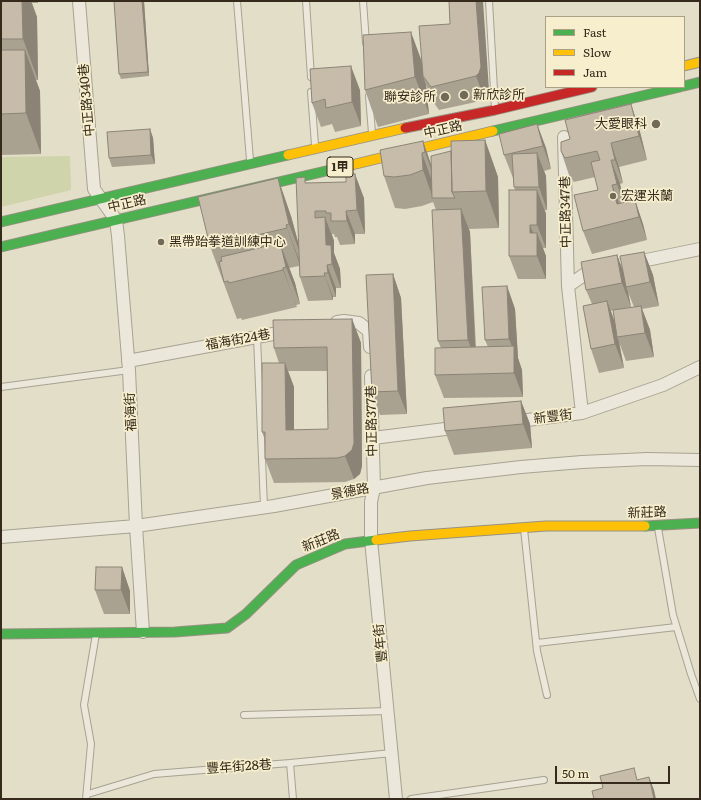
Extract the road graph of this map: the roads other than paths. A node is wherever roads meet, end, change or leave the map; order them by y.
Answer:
1 (79, 1) edge
2 (237, 1) edge
3 (306, 1) edge
4 (363, 1) edge
5 (489, 1) edge
6 (366, 46) edge
7 (700, 62) edge
8 (685, 66) edge
9 (700, 82) edge
10 (685, 86) edge
11 (588, 88) edge
12 (676, 88) edge
13 (369, 92) edge
14 (495, 110) junction
15 (372, 134) junction
16 (564, 137) dead end
17 (315, 148) junction
18 (251, 164) junction
19 (100, 198) junction
20 (116, 220) junction
21 (1, 222) edge
22 (1, 247) edge
23 (700, 249) edge
24 (568, 286) junction
25 (325, 324) edge
26 (298, 329) edge
27 (257, 337) junction
28 (128, 365) junction
29 (700, 367) edge
30 (1, 387) edge
31 (582, 413) junction
32 (502, 423) edge
33 (472, 426) edge
34 (373, 438) junction
35 (700, 460) edge
36 (374, 488) junction
37 (264, 507) junction
38 (700, 523) edge
39 (136, 526) junction
40 (658, 526) junction
41 (524, 528) junction
42 (1, 537) edge
43 (371, 540) junction
44 (676, 627) junction
45 (96, 632) junction
46 (144, 632) junction
47 (1, 634) edge
48 (536, 643) junction
49 (547, 695) dead end
50 (700, 699) edge
51 (388, 711) junction
52 (244, 715) dead end
53 (392, 753) junction
54 (290, 763) junction
55 (544, 780) dead end
56 (87, 796) edge
57 (293, 799) edge
58 (396, 799) edge
59 (411, 799) edge

1 - 19 street, 中正路340巷
2 - 18 lane
3 - 17 lane
4 - 6 lane
5 - 14 lane
7 - 8 main road
9 - 10 main road
11 - 14 main road, 中正路 / 1甲
12 - 20 main road, 中正路 / 1甲
13 - 15 lane
14 - 15 main road, 中正路 / 1甲
15 - 17 main road, 中正路 / 1甲
16 - 24 street, 中正路347巷
17 - 18 main road, 中正路 / 1甲
18 - 19 main road, 中正路 / 1甲
19 - 20 street
19 - 21 main road, 中正路 / 1甲
20 - 22 main road, 中正路 / 1甲
20 - 28 street, 福海街
23 - 24 street
24 - 31 street, 中正路347巷
25 - 34 street, 中正路377巷
26 - 27 street, 福海街24巷
27 - 28 street, 福海街24巷
27 - 37 lane
28 - 30 lane
28 - 39 street, 福海街
29 - 31 street, 新豐街
31 - 32 street, 新豐街
33 - 34 street
34 - 36 street, 中正路377巷
35 - 36 street, 景德路
36 - 37 street, 景德路
36 - 43 street, 豐年街
37 - 39 street, 景德路
38 - 40 main road, 新莊路
39 - 42 street, 景德路
39 - 46 street, 福海街
40 - 41 main road, 新莊路
40 - 44 lane
41 - 43 main road, 新莊路
41 - 48 lane
43 - 46 main road, 新莊路
43 - 51 street, 豐年街
44 - 48 lane
44 - 50 lane
45 - 46 main road, 新莊路
45 - 47 main road, 新莊路
45 - 56 lane
48 - 49 lane
51 - 52 lane
51 - 53 street, 豐年街
53 - 54 lane, 豐年街28巷
53 - 58 street, 豐年街
54 - 56 lane, 豐年街28巷
54 - 57 lane
55 - 59 lane

